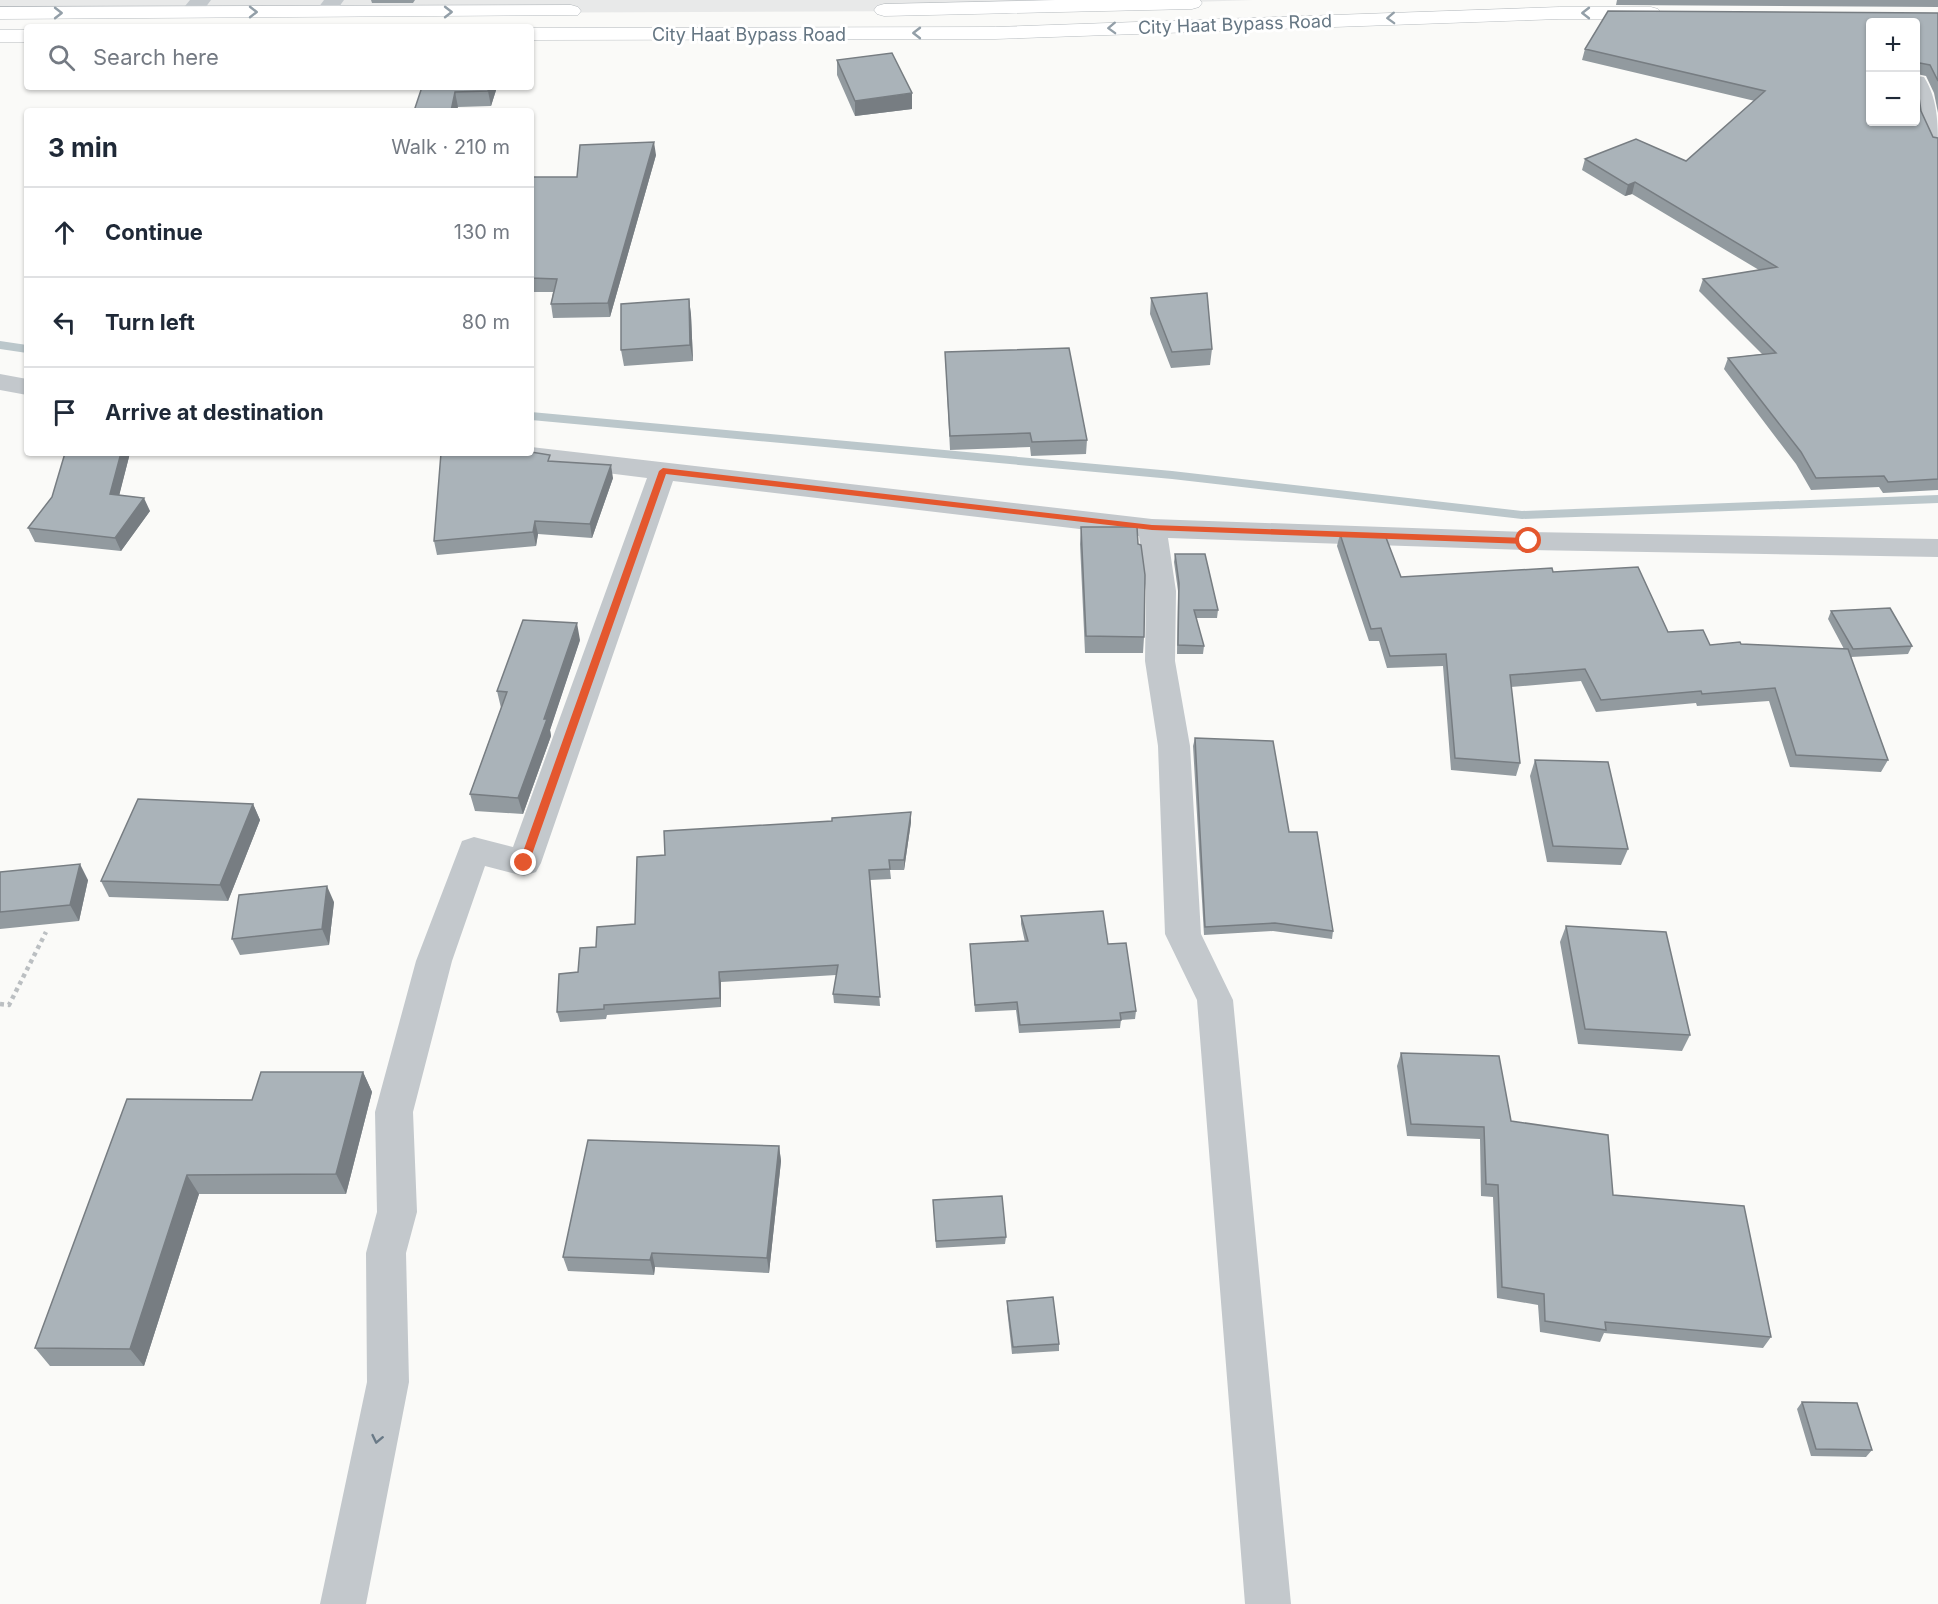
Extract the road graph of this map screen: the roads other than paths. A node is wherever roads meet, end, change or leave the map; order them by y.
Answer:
1 (1212, 2) dead end
2 (195, 6) edge
3 (329, 6) edge
4 (866, 10) dead end
5 (596, 11) dead end
6 (0, 13) edge
7 (1672, 13) edge
8 (534, 34) edge
9 (0, 36) edge
10 (24, 36) edge
11 (1920, 93) edge
12 (1938, 142) edge
13 (0, 382) edge
14 (24, 386) edge
15 (534, 456) edge
16 (663, 471) junction
17 (1152, 528) junction
18 (1938, 549) edge
19 (343, 1604) edge
20 (1268, 1604) edge

1 - 4 main road, City Haat Bypass Road
2 -> 3 main road
6 -> 2 main road
3 -> 5 main road
7 -> 8 main road, City Haat Bypass Road
9 - 10 main road
11 - 12 street
13 - 14 street
15 - 16 street
16 - 17 street
16 -> 19 street
17 - 18 street
17 - 20 street

